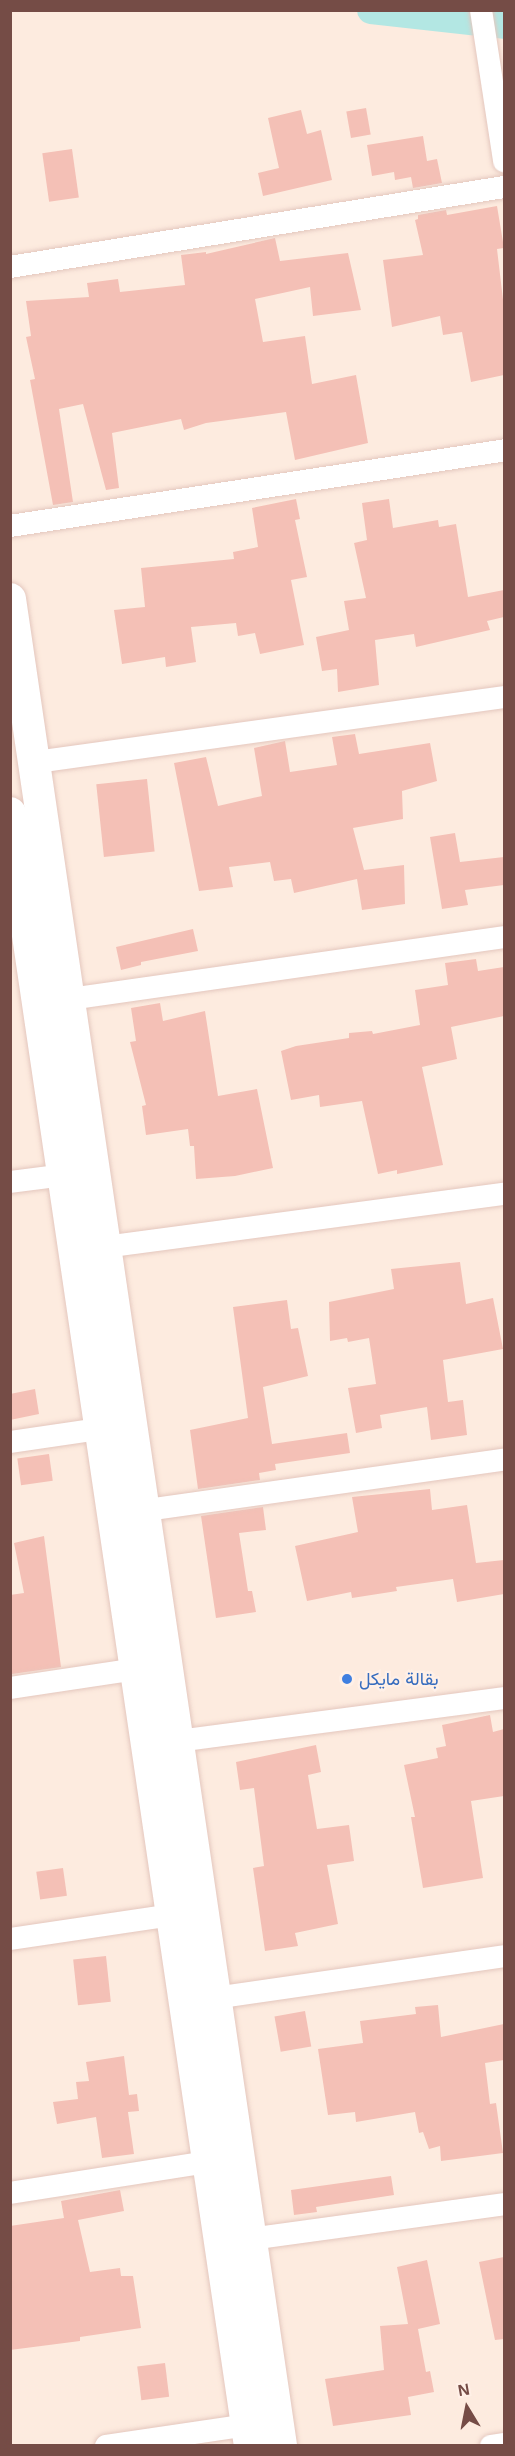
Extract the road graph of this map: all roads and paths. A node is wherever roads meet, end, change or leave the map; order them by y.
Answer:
1 (481, 10) edge
2 (504, 161) edge
3 (504, 187) edge
4 (10, 267) edge
5 (504, 450) edge
6 (10, 526) edge
7 (10, 599) edge
8 (504, 697) edge
9 (36, 762) junction
10 (10, 813) edge
11 (19, 920) edge
12 (504, 937) edge
13 (69, 999) junction
14 (65, 1175) junction
15 (10, 1182) edge
16 (504, 1194) edge
17 (105, 1246) junction
18 (99, 1429) junction
19 (10, 1442) edge
20 (504, 1460) edge
21 (146, 1510) junction
22 (137, 1669) junction
23 (10, 1688) edge
24 (504, 1698) edge
25 (178, 1741) junction
26 (172, 1915) junction
27 (10, 1939) edge
28 (504, 1956) edge
29 (214, 1998) junction
30 (209, 2162) junction
31 (10, 2193) edge
32 (504, 2204) edge
33 (250, 2239) junction
34 (249, 2435) edge
35 (504, 2444) edge
36 (106, 2445) edge
37 (281, 2445) edge
38 (491, 2445) edge

1 - 2 street
3 - 4 street
5 - 6 street
7 - 9 main road
8 - 9 street
9 - 13 main road
10 - 11 main road
11 - 14 main road
12 - 13 street
13 - 17 main road
14 - 15 street
14 - 18 main road
16 - 17 street
17 - 21 main road
18 - 19 street
18 - 22 main road
20 - 21 street
21 - 25 main road
22 - 23 street
22 - 26 main road
24 - 25 street
25 - 29 main road
26 - 27 street
26 - 30 main road
28 - 29 street
29 - 33 main road
30 - 31 street
30 - 34 main road
32 - 33 street
33 - 37 main road
34 - 36 street
35 - 38 street

